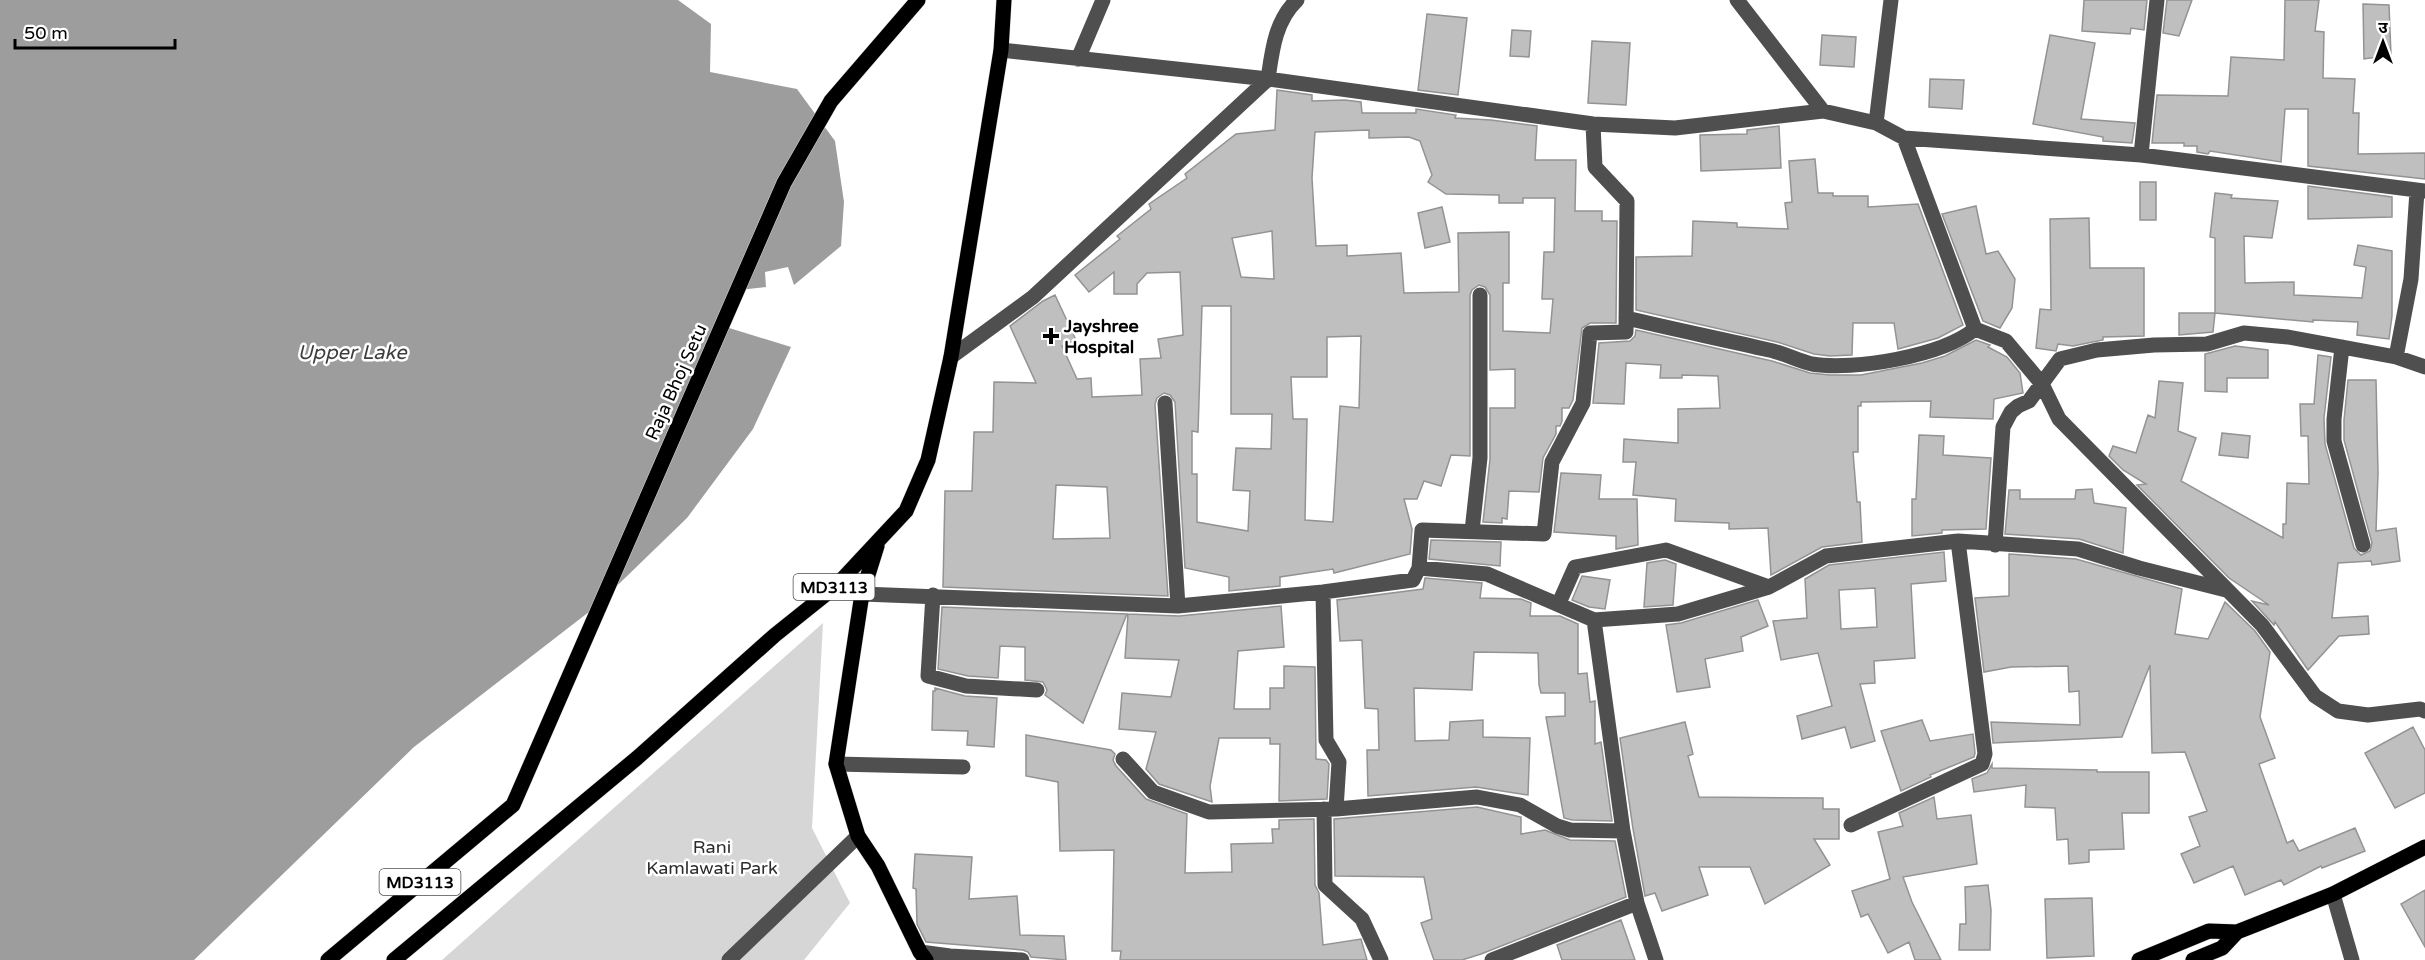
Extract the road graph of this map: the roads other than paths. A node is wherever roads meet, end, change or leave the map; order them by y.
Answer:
1 (918, 0) edge
2 (1004, 0) edge
3 (1104, 0) edge
4 (1297, 0) edge
5 (1737, 0) edge
6 (1891, 0) edge
7 (2157, 0) edge
8 (1001, 50) junction
9 (1078, 59) junction
10 (1268, 79) junction
11 (1823, 111) junction
12 (1876, 123) junction
13 (1593, 124) junction
14 (1904, 138) junction
15 (2141, 155) junction
16 (2421, 191) edge
17 (1480, 295) dead end
18 (1626, 318) junction
19 (1975, 329) junction
20 (2342, 347) junction
21 (951, 357) junction
22 (2396, 357) junction
23 (2425, 367) edge
24 (2042, 384) junction
25 (1165, 403) dead end
26 (1472, 531) junction
27 (1958, 541) junction
28 (877, 543) junction
29 (1995, 545) junction
30 (2363, 545) dead end
31 (1419, 568) junction
32 (1769, 587) junction
33 (2226, 590) junction
34 (1323, 592) junction
35 (862, 594) junction
36 (933, 595) junction
37 (1559, 603) junction
38 (1178, 606) junction
39 (1594, 620) junction
40 (1037, 690) dead end
41 (2425, 711) edge
42 (1123, 759) dead end
43 (836, 764) junction
44 (963, 767) dead end
45 (1330, 809) junction
46 (1851, 825) dead end
47 (1623, 831) junction
48 (858, 836) junction
49 (2425, 847) edge
50 (2333, 894) junction
51 (1637, 903) junction
52 (2237, 932) junction
53 (923, 956) edge
54 (327, 960) edge
55 (393, 960) edge
56 (729, 960) edge
57 (1022, 960) edge
58 (1381, 960) edge
59 (1492, 960) edge
60 (1656, 960) edge
61 (2139, 960) edge
62 (2193, 960) edge
63 (2352, 960) edge

1 - 54 main road, Raja Bhoj Setu / MD3113
2 - 8 main road
3 - 9 street
4 - 10 street
5 - 11 street
6 - 12 street
7 - 15 street
8 - 9 street
8 - 21 main road, MD3113
9 - 10 street
10 - 13 street
10 - 21 street
11 - 12 street
11 - 13 street
12 - 14 street
13 - 18 street
14 - 15 street
14 - 19 street
15 - 16 street
16 - 22 street
17 - 26 street
18 - 19 street
18 - 26 street
19 - 24 street
20 - 22 street
20 - 24 street
20 - 30 street
21 - 28 main road, MD3113
22 - 23 street
24 - 29 street
24 - 33 street
25 - 38 street
26 - 31 street
27 - 29 street
27 - 32 street
27 - 46 street
28 - 35 main road
28 - 55 main road, MD3113
29 - 33 street
31 - 34 street
31 - 37 street
32 - 37 street
32 - 39 street
33 - 41 street
34 - 38 street
34 - 45 street
35 - 36 street
35 - 43 main road
36 - 38 street
36 - 40 street
37 - 39 street
39 - 47 street
42 - 45 street
43 - 44 street
43 - 48 main road
45 - 47 street
45 - 58 street
47 - 51 street
48 - 53 main road
48 - 56 street
49 - 50 main road
50 - 52 main road
50 - 63 street
51 - 59 street
51 - 60 street
52 - 61 main road
52 - 62 main road
53 - 57 street

